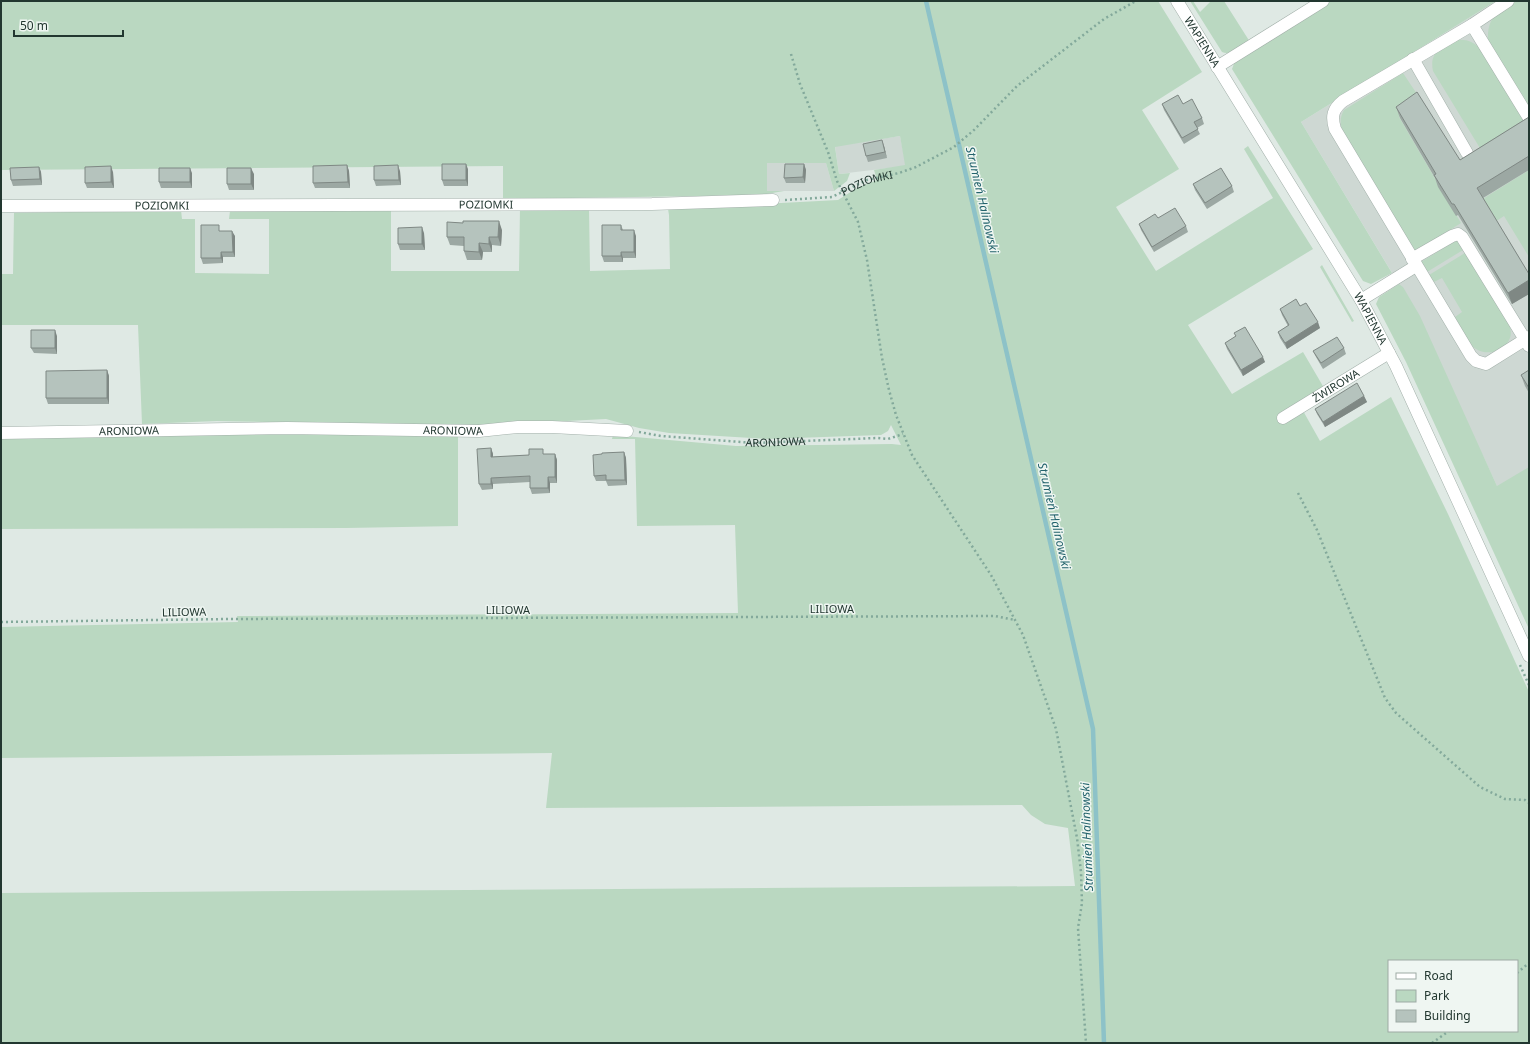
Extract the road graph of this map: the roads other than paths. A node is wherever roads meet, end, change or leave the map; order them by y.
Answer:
1 (1176, 1) edge
2 (1323, 1) edge
3 (1508, 1) edge
4 (1472, 25) junction
5 (1413, 58) junction
6 (1217, 67) junction
7 (1529, 118) edge
8 (1467, 153) dead end
9 (773, 200) road end
10 (1, 206) edge
11 (1414, 262) junction
12 (1361, 300) junction
13 (1528, 341) edge
14 (1389, 353) junction
15 (1283, 418) dead end
16 (627, 431) road end
17 (1, 433) edge
18 (1523, 658) edge

1 - 6 street, WAPIENNA
2 - 6 street
3 - 4 street
4 - 5 street
4 - 7 street
5 - 8 street
5 - 11 street
6 - 12 street, WAPIENNA
9 - 10 street, POZIOMKI
11 - 12 street
11 - 13 street
11 - 13 street
12 - 14 street, WAPIENNA
14 - 15 street, ŻWIROWA
14 - 18 street, WAPIENNA
16 - 17 street, ARONIOWA

